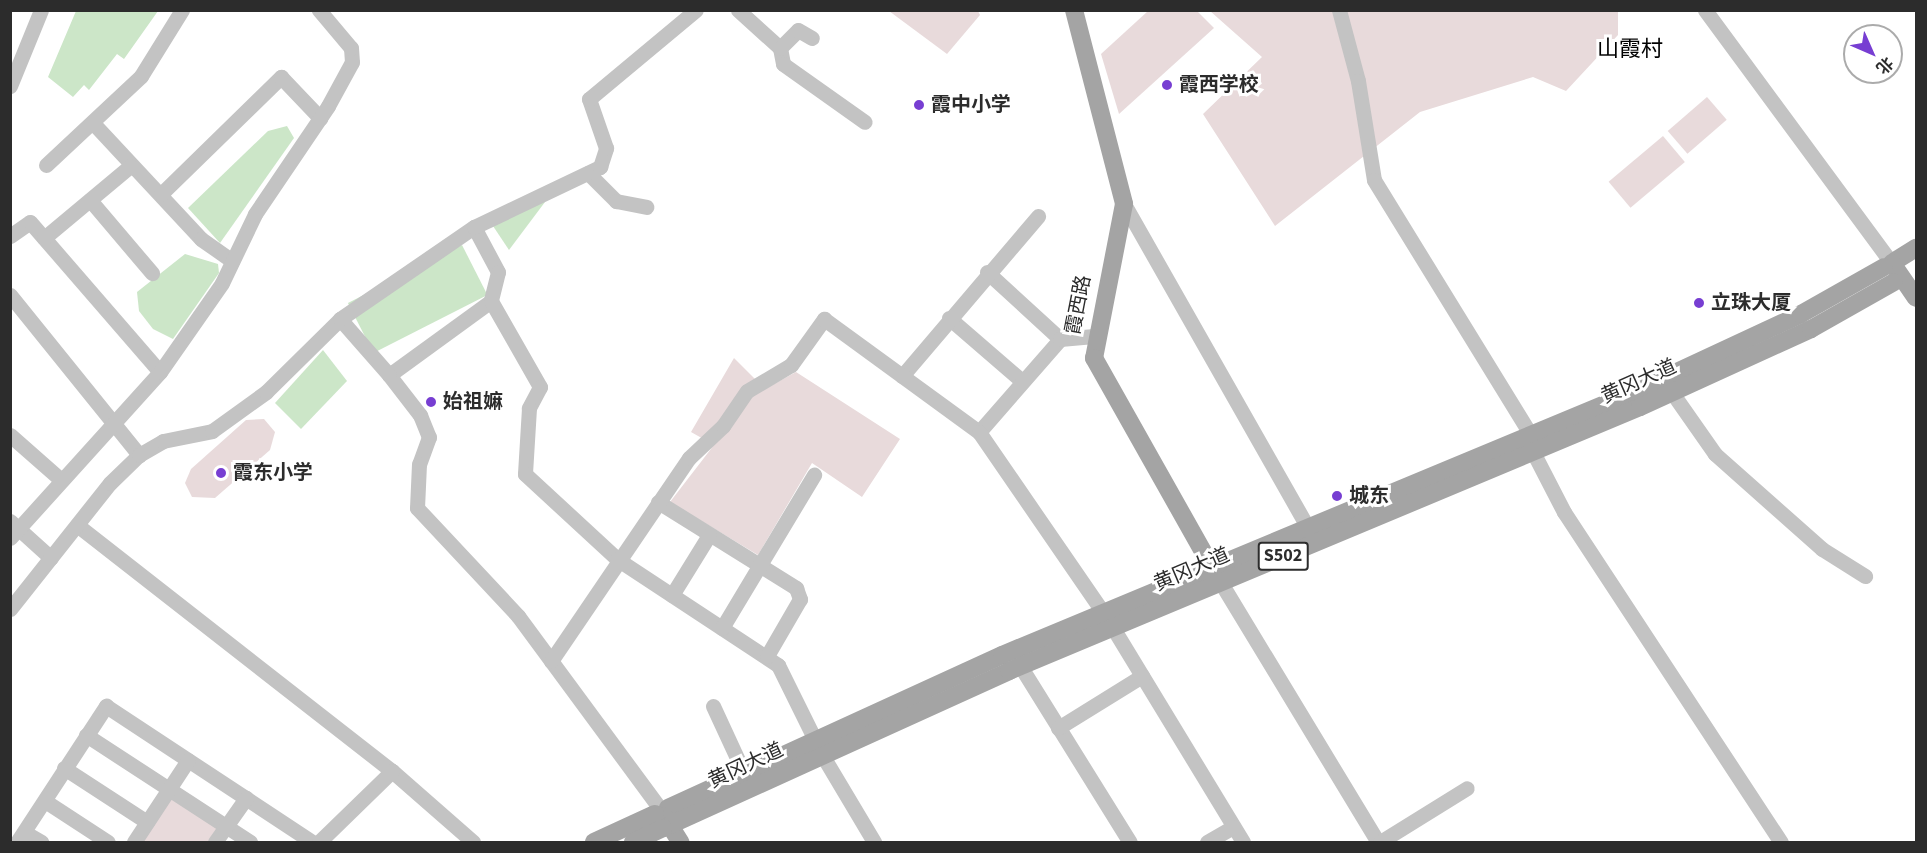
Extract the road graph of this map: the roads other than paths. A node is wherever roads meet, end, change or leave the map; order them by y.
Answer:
1 (41, 10) edge
2 (182, 10) edge
3 (319, 10) edge
4 (696, 10) edge
5 (738, 10) edge
6 (1074, 10) edge
7 (1339, 10) edge
8 (1705, 10) edge
9 (812, 38) dead end
10 (780, 48) junction
11 (10, 86) edge
12 (320, 118) junction
13 (865, 122) dead end
14 (93, 123) junction
15 (46, 165) dead end
16 (130, 166) junction
17 (588, 173) junction
18 (160, 194) junction
19 (90, 200) junction
20 (1124, 204) junction
21 (646, 207) dead end
22 (1038, 216) dead end
23 (474, 227) junction
24 (10, 236) edge
25 (44, 238) junction
26 (1917, 248) edge
27 (232, 261) junction
28 (1900, 269) edge
29 (987, 272) junction
30 (152, 273) dead end
31 (10, 295) edge
32 (1917, 298) edge
33 (491, 301) junction
34 (949, 318) junction
35 (340, 319) junction
36 (1094, 336) junction
37 (1060, 339) junction
38 (159, 372) junction
39 (389, 375) junction
40 (902, 376) junction
41 (1022, 381) junction
42 (1673, 394) dead end
43 (111, 425) junction
44 (979, 432) junction
45 (1530, 432) dead end
46 (10, 435) edge
47 (1533, 452) dead end
48 (140, 455) junction
49 (814, 475) dead end
50 (61, 480) junction
51 (658, 502) junction
52 (77, 525) junction
53 (1307, 526) dead end
54 (13, 529) edge
55 (709, 535) junction
56 (51, 558) junction
57 (617, 559) junction
58 (760, 566) junction
59 (1865, 576) dead end
60 (1221, 583) joint
61 (672, 596) junction
62 (11, 608) edge
63 (1102, 610) dead end
64 (722, 628) junction
65 (1113, 628) dead end
66 (1011, 651) dead end
67 (767, 656) junction
68 (551, 662) junction
69 (1142, 676) junction
70 (712, 706) dead end
71 (1058, 728) junction
72 (86, 735) junction
73 (814, 738) dead end
74 (824, 758) dead end
75 (188, 760) junction
76 (64, 768) junction
77 (392, 771) junction
78 (743, 771) dead end
79 (1467, 788) dead end
80 (168, 789) junction
81 (246, 798) junction
82 (45, 801) junction
83 (663, 817) junction
84 (147, 822) junction
85 (226, 826) junction
86 (1233, 827) junction
87 (20, 837) edge
88 (41, 843) edge
89 (108, 843) edge
90 (134, 843) edge
91 (215, 843) edge
92 (250, 843) edge
93 (312, 843) edge
94 (319, 843) edge
95 (473, 843) edge
96 (594, 843) edge
97 (633, 843) edge
98 (680, 843) edge
99 (874, 843) edge
100 (1130, 843) edge
101 (1207, 843) edge
102 (1243, 843) edge
103 (1379, 843) edge
104 (1781, 843) edge

1 - 11 street
2 - 14 street
3 - 12 street
4 - 17 street
5 - 10 street
6 - 20 main road, 霞西路
7 - 45 street
8 - 28 street
9 - 10 street
10 - 13 street
12 - 18 street
12 - 27 street
14 - 15 street
14 - 16 street
16 - 18 street
16 - 19 street
17 - 21 street
17 - 23 street
18 - 27 street
19 - 25 street
19 - 30 street
20 - 36 main road, 霞西路
20 - 53 street
22 - 29 street
23 - 33 street
23 - 35 street
24 - 25 street
25 - 38 street
26 - 28 main road, 黄冈大道 / S502
27 - 38 street
28 - 32 main road
28 - 83 main road, 黄冈大道 / S502
29 - 34 street
29 - 37 street
31 - 43 street
33 - 39 street
33 - 57 street
34 - 40 street
34 - 41 street
35 - 39 street
35 - 48 street
36 - 37 street
36 - 60 main road, 霞西路
37 - 41 street
38 - 43 street
39 - 68 street
40 - 44 street
40 - 51 street
41 - 44 street
42 - 59 street
43 - 48 street
43 - 50 street
44 - 63 street
46 - 50 street
47 - 104 street
48 - 52 street
49 - 58 street
50 - 54 street
51 - 55 street
51 - 57 street
52 - 56 street
52 - 77 street
54 - 56 street
55 - 58 street
55 - 61 street
56 - 62 street
57 - 61 street
57 - 68 street
58 - 64 street
58 - 67 street
60 - 103 street
61 - 64 street
64 - 67 street
65 - 69 street
66 - 71 street
67 - 73 street
68 - 83 street
69 - 71 street
69 - 86 street
70 - 78 street
71 - 100 street
72 - 75 street
72 - 76 street
72 - 80 street
74 - 99 street
75 - 80 street
75 - 81 street
76 - 82 street
76 - 84 street
77 - 94 street
77 - 95 street
79 - 103 street
80 - 84 street
80 - 85 street
81 - 85 street
81 - 93 street
82 - 87 street
82 - 89 street
83 - 96 main road, 黄冈大道 / S502
83 - 97 main road, 黄冈大道 / S502
83 - 98 main road
84 - 90 street
85 - 91 street
85 - 92 street
86 - 101 street
86 - 102 street
87 - 88 street

